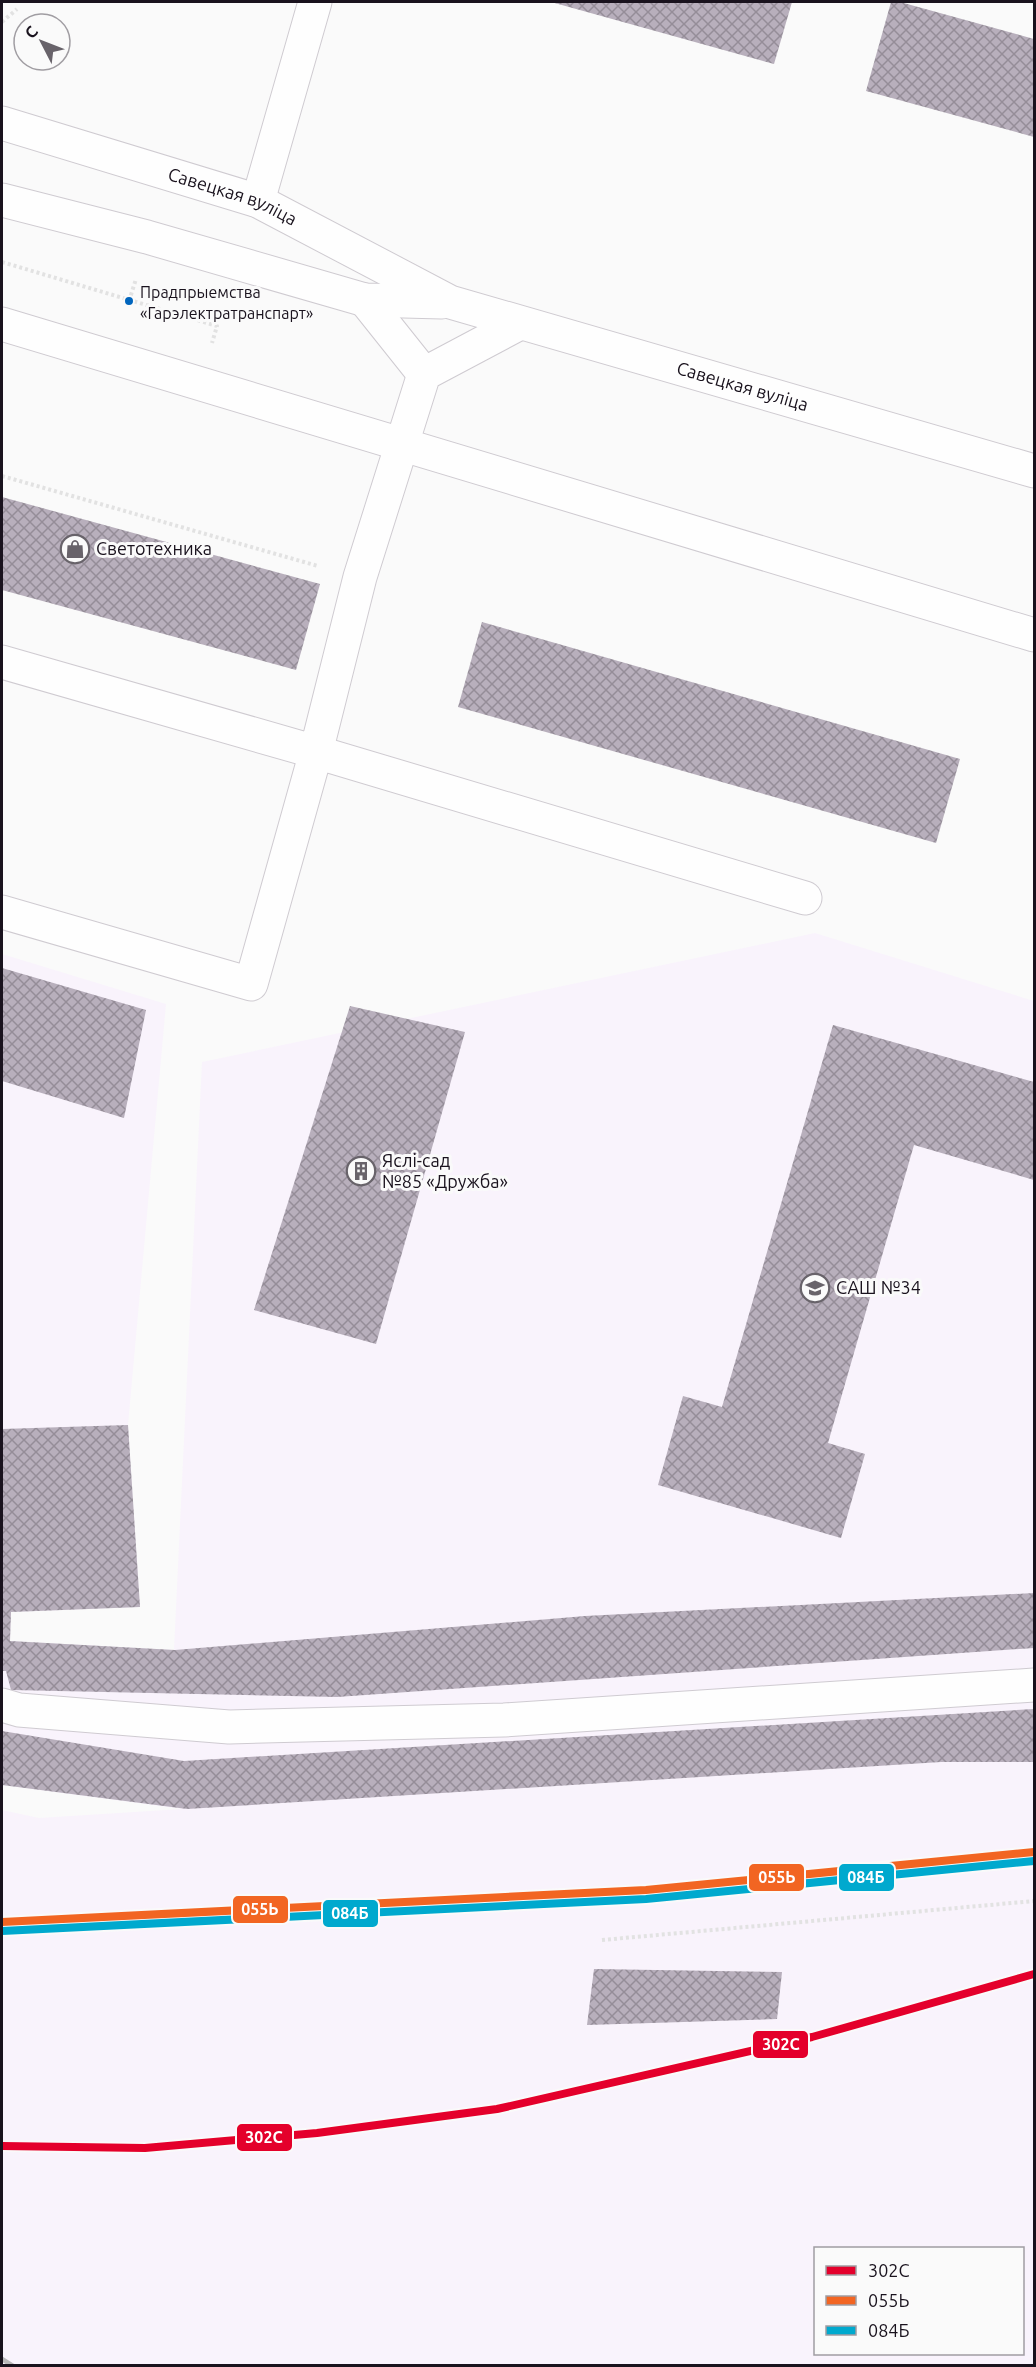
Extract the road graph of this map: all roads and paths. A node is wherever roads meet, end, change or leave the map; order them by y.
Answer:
1 (315, 2) edge
2 (16, 9) dead end
3 (2, 21) edge
4 (2, 123) edge
5 (2, 200) edge
6 (258, 201) junction
7 (2, 262) edge
8 (366, 300) junction
9 (450, 303) junction
10 (520, 322) junction
11 (2, 324) edge
12 (217, 326) dead end
13 (424, 374) junction
14 (402, 445) junction
15 (1035, 471) edge
16 (2, 476) edge
17 (360, 577) junction
18 (1035, 635) edge
19 (2, 662) edge
20 (316, 752) junction
21 (805, 898) dead end
22 (2, 912) edge
23 (1035, 1685) edge
24 (2, 1705) edge
25 (1035, 1901) edge
26 (602, 1940) dead end

1 - 6 main road
2 - 3 path
4 - 6 main road, Савецкая вуліца
5 - 8 main road, Савецкая вуліца
6 - 9 main road, Савецкая вуліца
7 - 12 path
8 - 9 main road, Савецкая вуліца
8 - 13 main road
9 - 10 main road, Савецкая вуліца
10 - 13 main road
10 - 15 main road, Савецкая вуліца
11 - 14 main road
13 - 14 main road
14 - 17 main road
14 - 18 main road
16 - 17 path
17 - 20 main road
19 - 20 main road
20 - 21 main road
20 - 22 main road
23 - 24 main road
25 - 26 path

